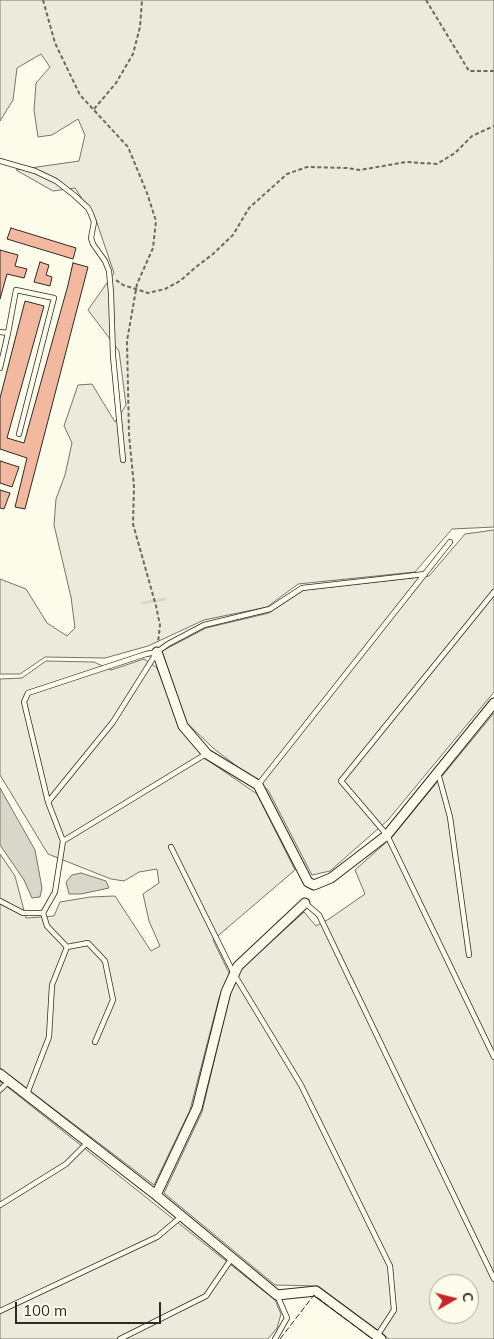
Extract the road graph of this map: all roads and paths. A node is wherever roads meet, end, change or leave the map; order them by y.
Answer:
1 (42, 0) edge
2 (142, 0) edge
3 (426, 0) edge
4 (494, 71) edge
5 (94, 110) junction
6 (494, 126) edge
7 (0, 161) edge
8 (109, 271) junction
9 (137, 288) junction
10 (0, 332) edge
11 (8, 333) junction
12 (0, 367) edge
13 (19, 434) dead end
14 (122, 460) dead end
15 (450, 542) dead end
16 (425, 574) junction
17 (494, 592) edge
18 (157, 652) junction
19 (494, 702) edge
20 (207, 754) junction
21 (438, 772) junction
22 (258, 785) junction
23 (48, 802) junction
24 (386, 835) junction
25 (63, 841) junction
26 (171, 847) dead end
27 (0, 901) edge
28 (305, 903) joint
29 (44, 913) junction
30 (67, 947) junction
31 (469, 955) dead end
32 (234, 974) junction
33 (95, 1042) dead end
34 (494, 1057) edge
35 (0, 1074) edge
36 (10, 1081) junction
37 (0, 1090) edge
38 (27, 1094) junction
39 (88, 1142) junction
40 (156, 1195) junction
41 (0, 1205) edge
42 (182, 1216) junction
43 (232, 1258) junction
44 (494, 1279) edge
45 (277, 1295) junction
46 (0, 1311) edge
47 (379, 1338) edge
48 (120, 1339) edge
49 (276, 1339) edge

1 - 5 path
2 - 5 path
3 - 4 path
5 - 9 path
6 - 9 path
7 - 8 lane
8 - 9 path
8 - 14 lane
9 - 18 path
10 - 11 lane
11 - 12 lane
11 - 13 lane
15 - 16 lane
16 - 18 lane
16 - 22 lane
17 - 24 lane
18 - 20 street
18 - 23 lane
18 - 23 lane
19 - 21 street
20 - 22 street
20 - 25 lane
21 - 24 street
21 - 31 lane
22 - 24 street
23 - 25 lane
24 - 34 lane
25 - 29 lane
26 - 32 lane
27 - 29 lane
28 - 32 street
28 - 44 lane
29 - 30 lane
30 - 33 lane
30 - 38 lane
32 - 40 street
32 - 47 lane
35 - 36 street
36 - 37 lane
36 - 38 street
38 - 39 street
39 - 40 street
39 - 41 lane
40 - 42 street
42 - 43 street
42 - 46 lane
43 - 45 street
43 - 48 lane
45 - 47 street
45 - 49 lane

